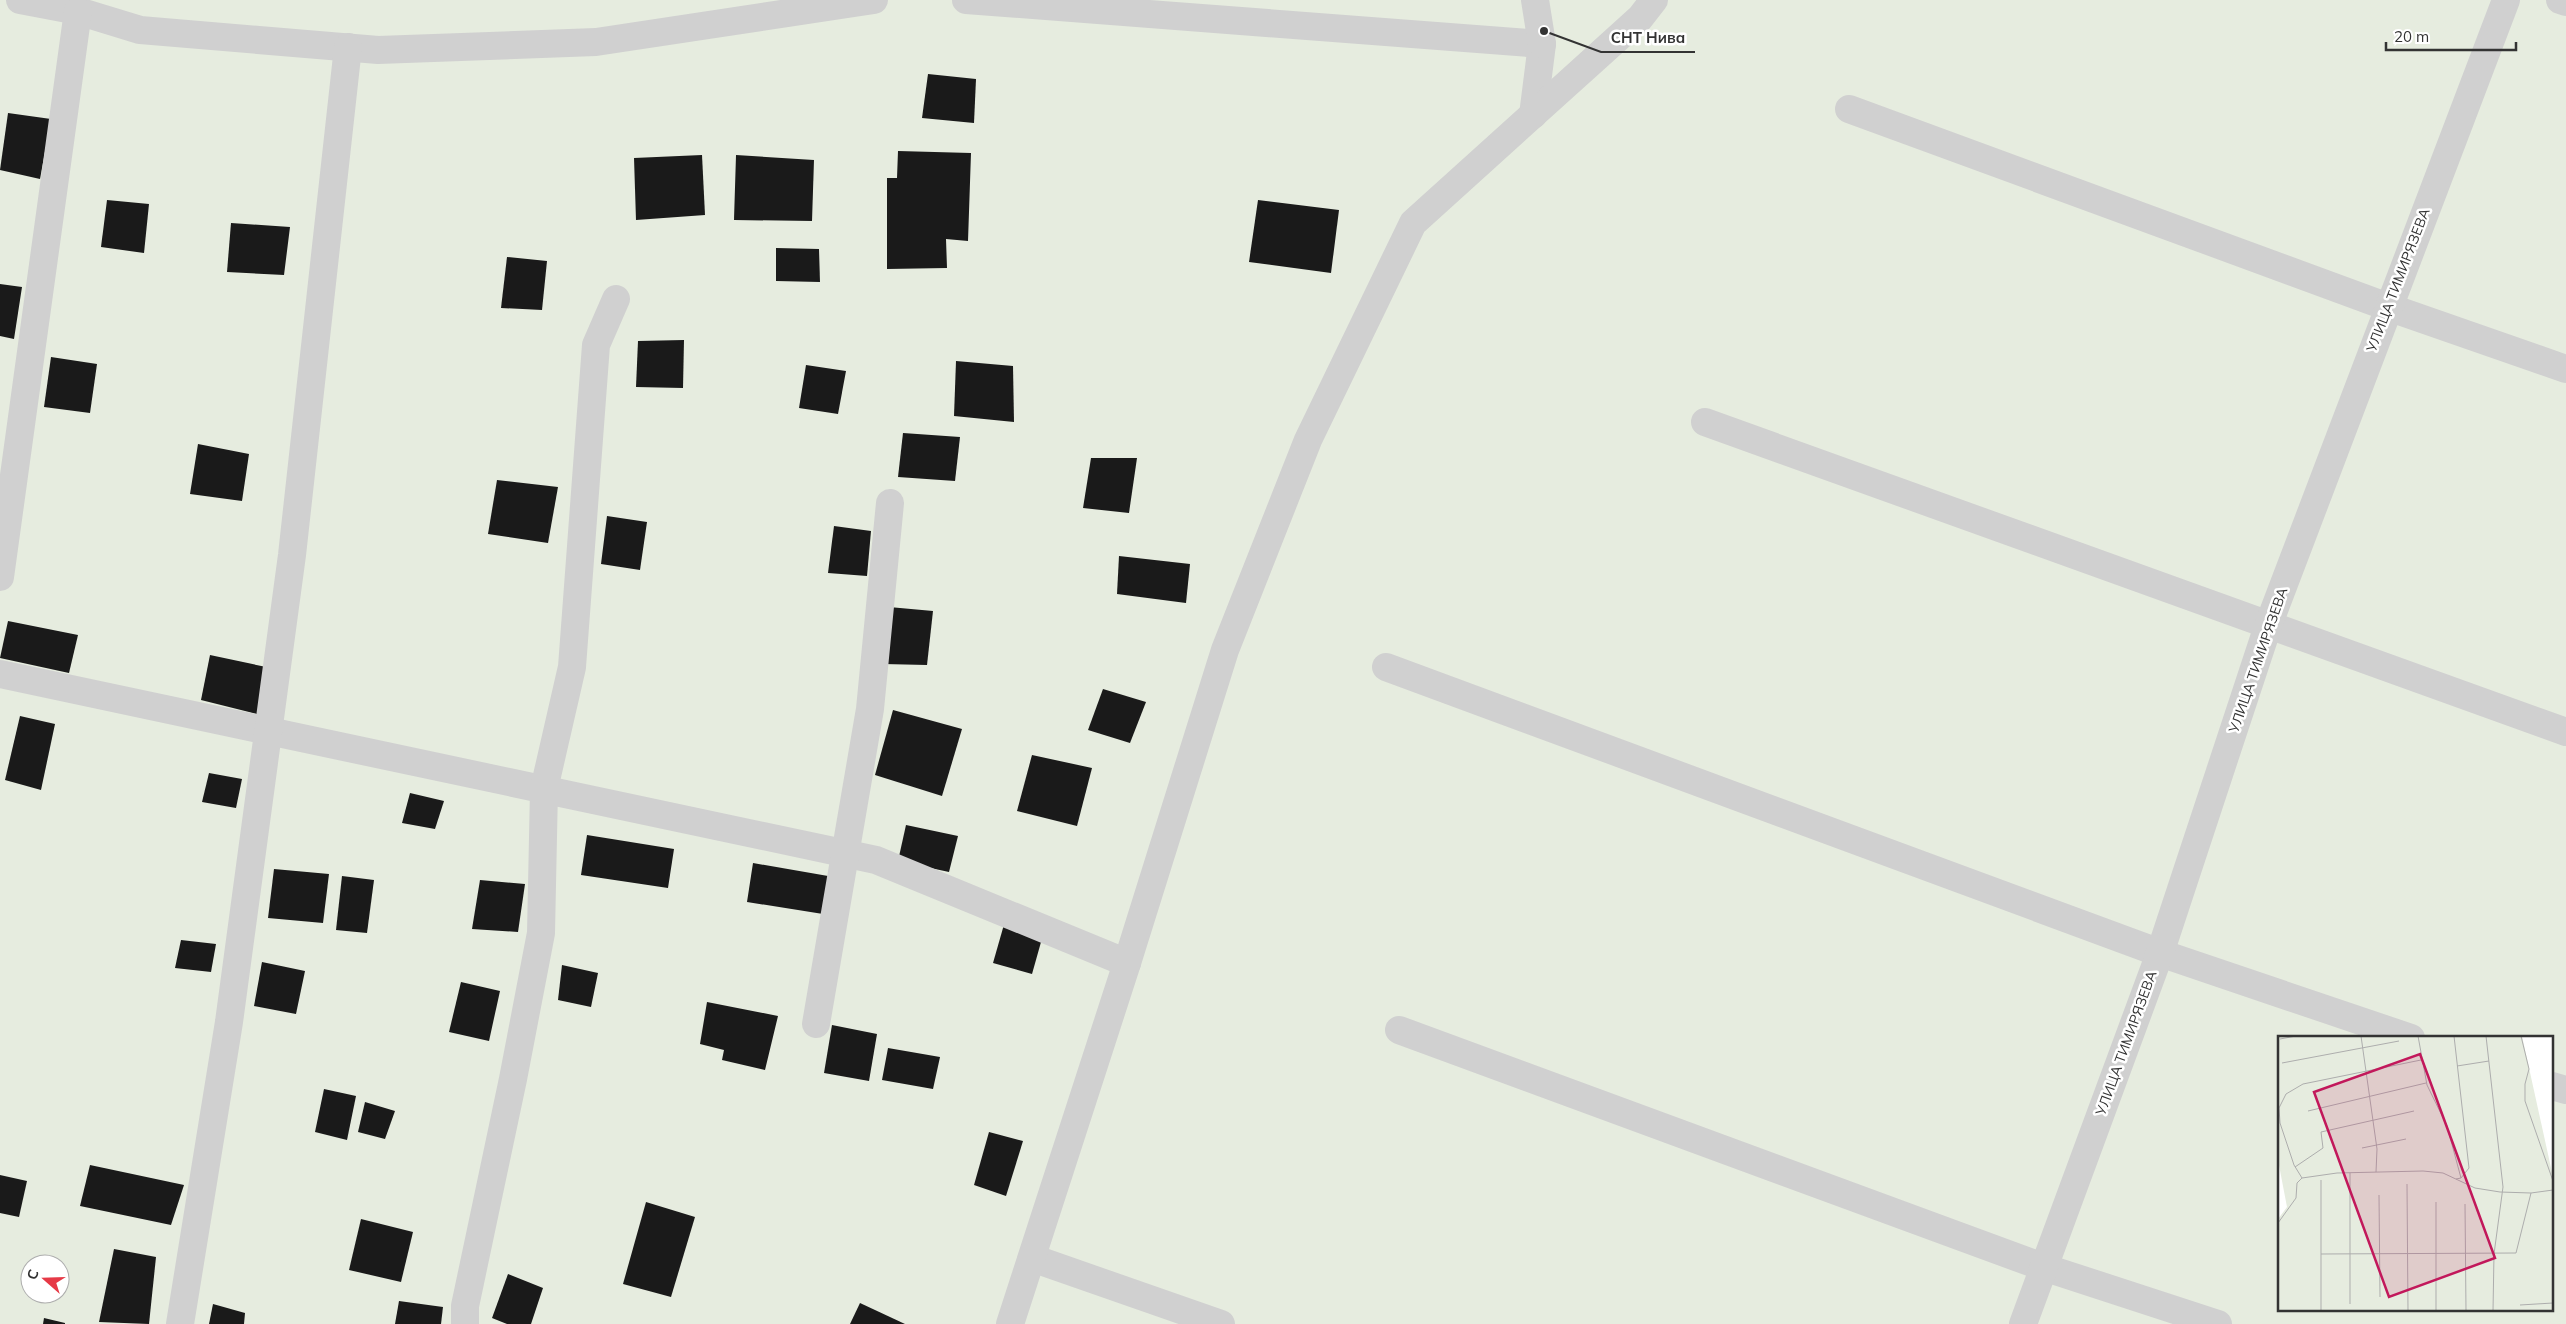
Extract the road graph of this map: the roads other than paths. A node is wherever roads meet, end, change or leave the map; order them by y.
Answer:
1 (20, 0) edge
2 (874, 0) edge
3 (966, 0) edge
4 (1535, 0) edge
5 (1654, 0) edge
6 (2506, 0) edge
7 (2560, 0) edge
8 (2566, 2) edge
9 (78, 11) junction
10 (1542, 44) junction
11 (348, 47) junction
12 (1849, 109) dead end
13 (1532, 115) junction
14 (616, 299) dead end
15 (2388, 307) junction
16 (2566, 369) edge
17 (1705, 422) dead end
18 (890, 503) dead end
19 (0, 577) edge
20 (2268, 626) junction
21 (1386, 667) dead end
22 (0, 674) edge
23 (268, 731) junction
24 (2566, 732) edge
25 (544, 789) junction
26 (844, 853) junction
27 (2160, 953) junction
28 (1128, 963) junction
29 (816, 1024) dead end
30 (1399, 1030) dead end
31 (2404, 1036) edge
32 (1032, 1258) junction
33 (2043, 1267) junction
34 (180, 1324) edge
35 (465, 1324) edge
36 (1010, 1324) edge
37 (1221, 1324) edge
38 (2023, 1324) edge
39 (2218, 1324) edge

1 - 9 street
2 - 11 street
3 - 10 street
4 - 10 street
5 - 13 street
6 - 15 street, УЛИЦА ТИМИРЯЗЕВА
7 - 8 street
9 - 11 street
9 - 19 street
10 - 13 street
11 - 23 street
12 - 15 street
13 - 28 street
14 - 25 street
15 - 16 street
15 - 20 street, УЛИЦА ТИМИРЯЗЕВА
17 - 20 street
18 - 26 street
20 - 24 street
20 - 27 street, УЛИЦА ТИМИРЯЗЕВА
21 - 27 street
22 - 23 street
23 - 25 street
23 - 34 street
25 - 26 street
25 - 35 street
26 - 28 street
26 - 29 street
27 - 31 street
27 - 33 street, УЛИЦА ТИМИРЯЗЕВА
28 - 32 street
30 - 33 street
32 - 36 street
32 - 37 street
33 - 38 street, УЛИЦА ТИМИРЯЗЕВА
33 - 39 street

